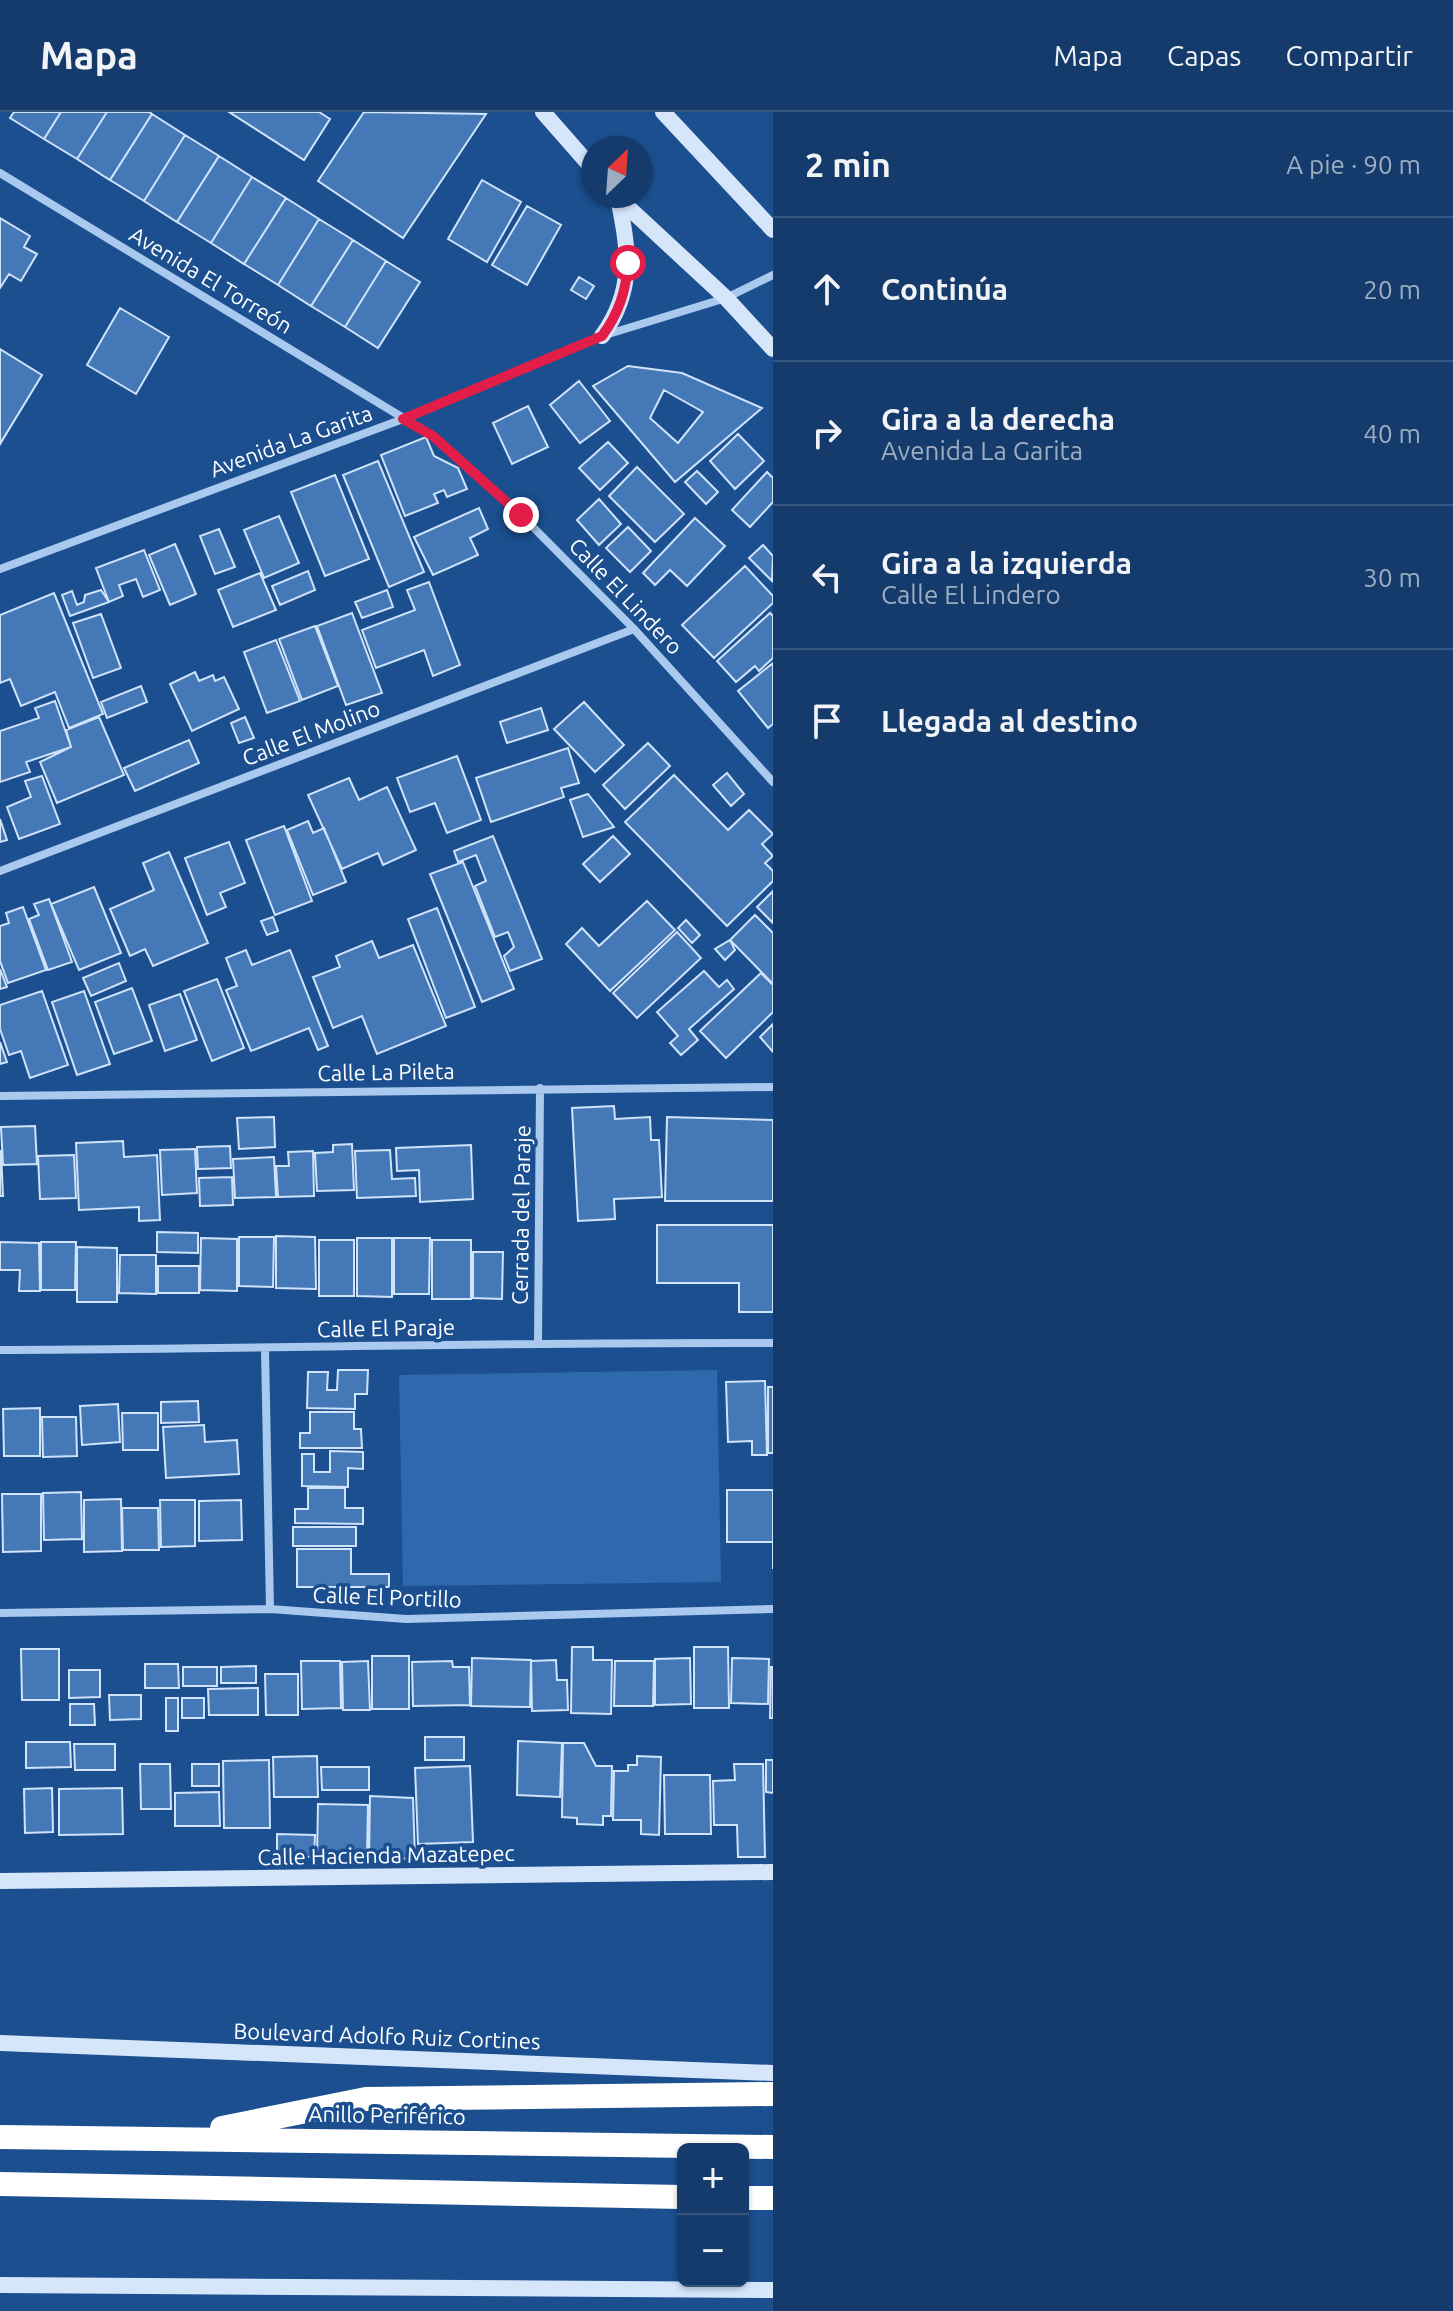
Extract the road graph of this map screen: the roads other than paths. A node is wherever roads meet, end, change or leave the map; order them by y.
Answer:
1 (543, 112) edge
2 (563, 112) edge
3 (663, 112) edge
4 (564, 135) junction
5 (581, 155) edge
6 (0, 173) edge
7 (619, 208) edge
8 (629, 208) edge
9 (773, 230) edge
10 (773, 275) edge
11 (726, 298) junction
12 (602, 336) junction
13 (773, 349) edge
14 (403, 419) junction
15 (0, 569) edge
16 (634, 629) junction
17 (773, 782) edge
18 (0, 871) edge
19 (773, 1087) edge
20 (540, 1088) junction
21 (0, 1096) edge
22 (538, 1342) junction
23 (773, 1343) edge
24 (265, 1349) junction
25 (0, 1350) edge
26 (270, 1609) junction
27 (773, 1609) edge
28 (0, 1613) edge
29 (773, 1872) edge
30 (0, 1881) edge
31 (0, 2043) edge
32 (773, 2073) edge
33 (773, 2094) edge
34 (0, 2137) edge
35 (174, 2138) junction
36 (773, 2147) edge
37 (0, 2184) edge
38 (677, 2197) edge
39 (749, 2198) edge
40 (773, 2198) edge
41 (0, 2285) edge
42 (773, 2290) edge

1 - 4 main road
2 - 4 main road
3 - 9 main road
4 - 5 main road
6 - 14 street, Avenida El Torreón
7 - 12 main road
8 - 11 main road
10 - 11 street, Avenida La Garita
11 - 12 street, Avenida La Garita
11 - 13 main road
12 - 14 street, Avenida La Garita
14 - 15 street, Avenida La Garita
14 - 16 street, Calle El Lindero
16 - 17 street, Calle El Lindero
16 - 18 street, Calle El Molino
19 - 20 street, Calle La Pileta
20 - 21 street, Calle La Pileta
20 - 22 street, Cerrada del Paraje
22 - 23 street, Calle El Paraje
22 - 24 street, Calle El Paraje
24 - 25 street, Calle El Paraje
24 - 26 street
26 - 27 street, Calle El Portillo
26 - 28 street, Calle El Portillo
29 - 30 main road, Calle Hacienda Mazatepec
31 - 32 main road, Boulevard Adolfo Ruiz Cortines
33 - 35 highway
34 - 35 highway, Anillo Periférico
35 - 36 highway, Anillo Periférico
37 - 38 highway
39 - 40 highway
41 - 42 main road

